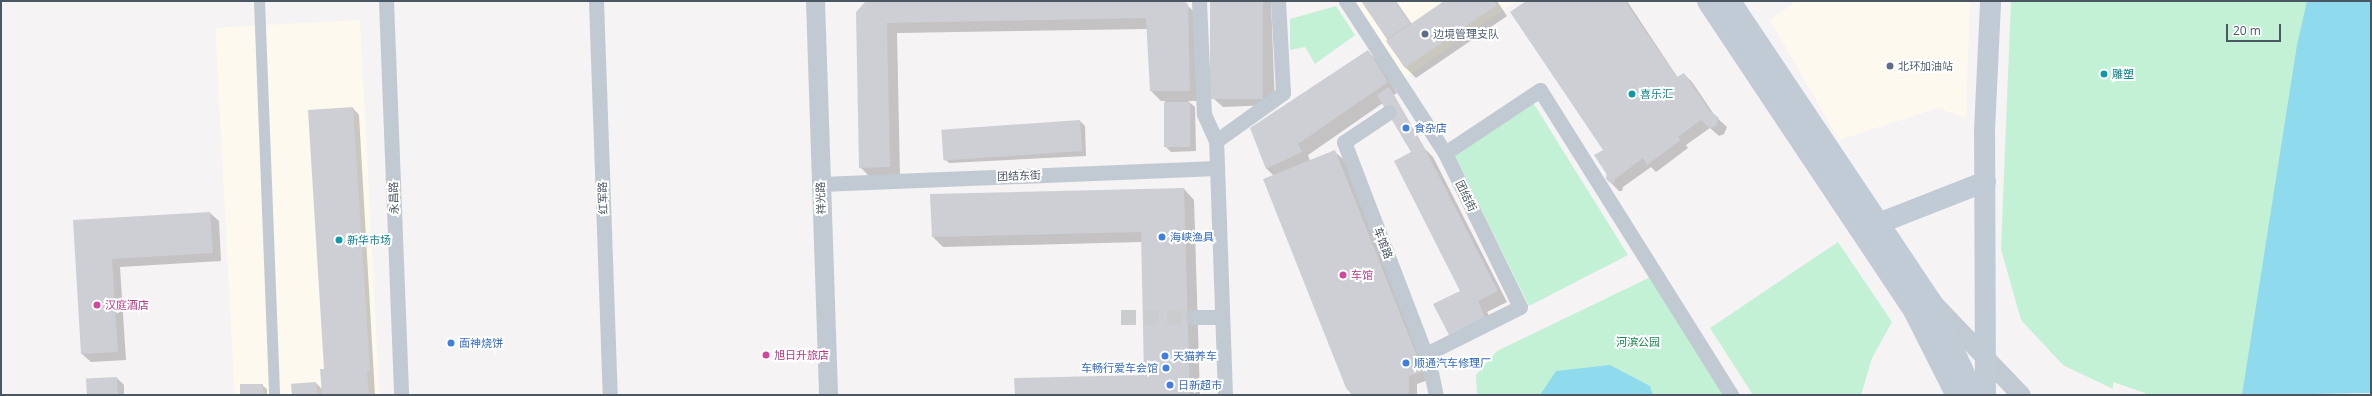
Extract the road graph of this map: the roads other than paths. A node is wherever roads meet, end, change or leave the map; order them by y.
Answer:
1 (259, 1) edge
2 (386, 1) edge
3 (596, 1) edge
4 (815, 1) edge
5 (1199, 1) edge
6 (1278, 1) edge
7 (1346, 1) edge
8 (1707, 1) edge
9 (1730, 1) edge
10 (1990, 1) edge
11 (1389, 112) dead end
12 (1216, 141) junction
13 (1445, 153) junction
14 (1217, 168) junction
15 (1985, 180) junction
16 (821, 184) junction
17 (1878, 223) junction
18 (1931, 301) junction
19 (1222, 316) junction
20 (1193, 317) tunnel mouth
21 (1426, 354) junction
22 (1985, 357) junction
23 (274, 395) edge
24 (401, 395) edge
25 (610, 395) edge
26 (828, 395) edge
27 (1225, 395) edge
28 (1436, 395) edge
29 (1731, 395) edge
30 (1956, 395) edge
31 (1974, 395) edge
32 (1984, 395) edge
33 (2021, 395) edge

1 - 23 street
2 - 24 street, 永昌路
3 - 25 street, 红军路
4 - 16 street, 祥光路
5 - 12 street
6 - 12 street
7 - 13 street, 团结街
8 - 30 main road
9 - 17 main road
10 - 15 main road
11 - 21 street, 车馆路
12 - 14 street
13 - 21 street, 团结街
13 - 29 street
14 - 16 street, 团结东街
14 - 19 street
15 - 17 main road
15 - 22 main road
16 - 26 street, 祥光路
17 - 18 main road
18 - 22 street
18 - 31 main road
19 - 20 street
19 - 27 street
21 - 28 street, 车馆路
22 - 32 main road
22 - 33 street

